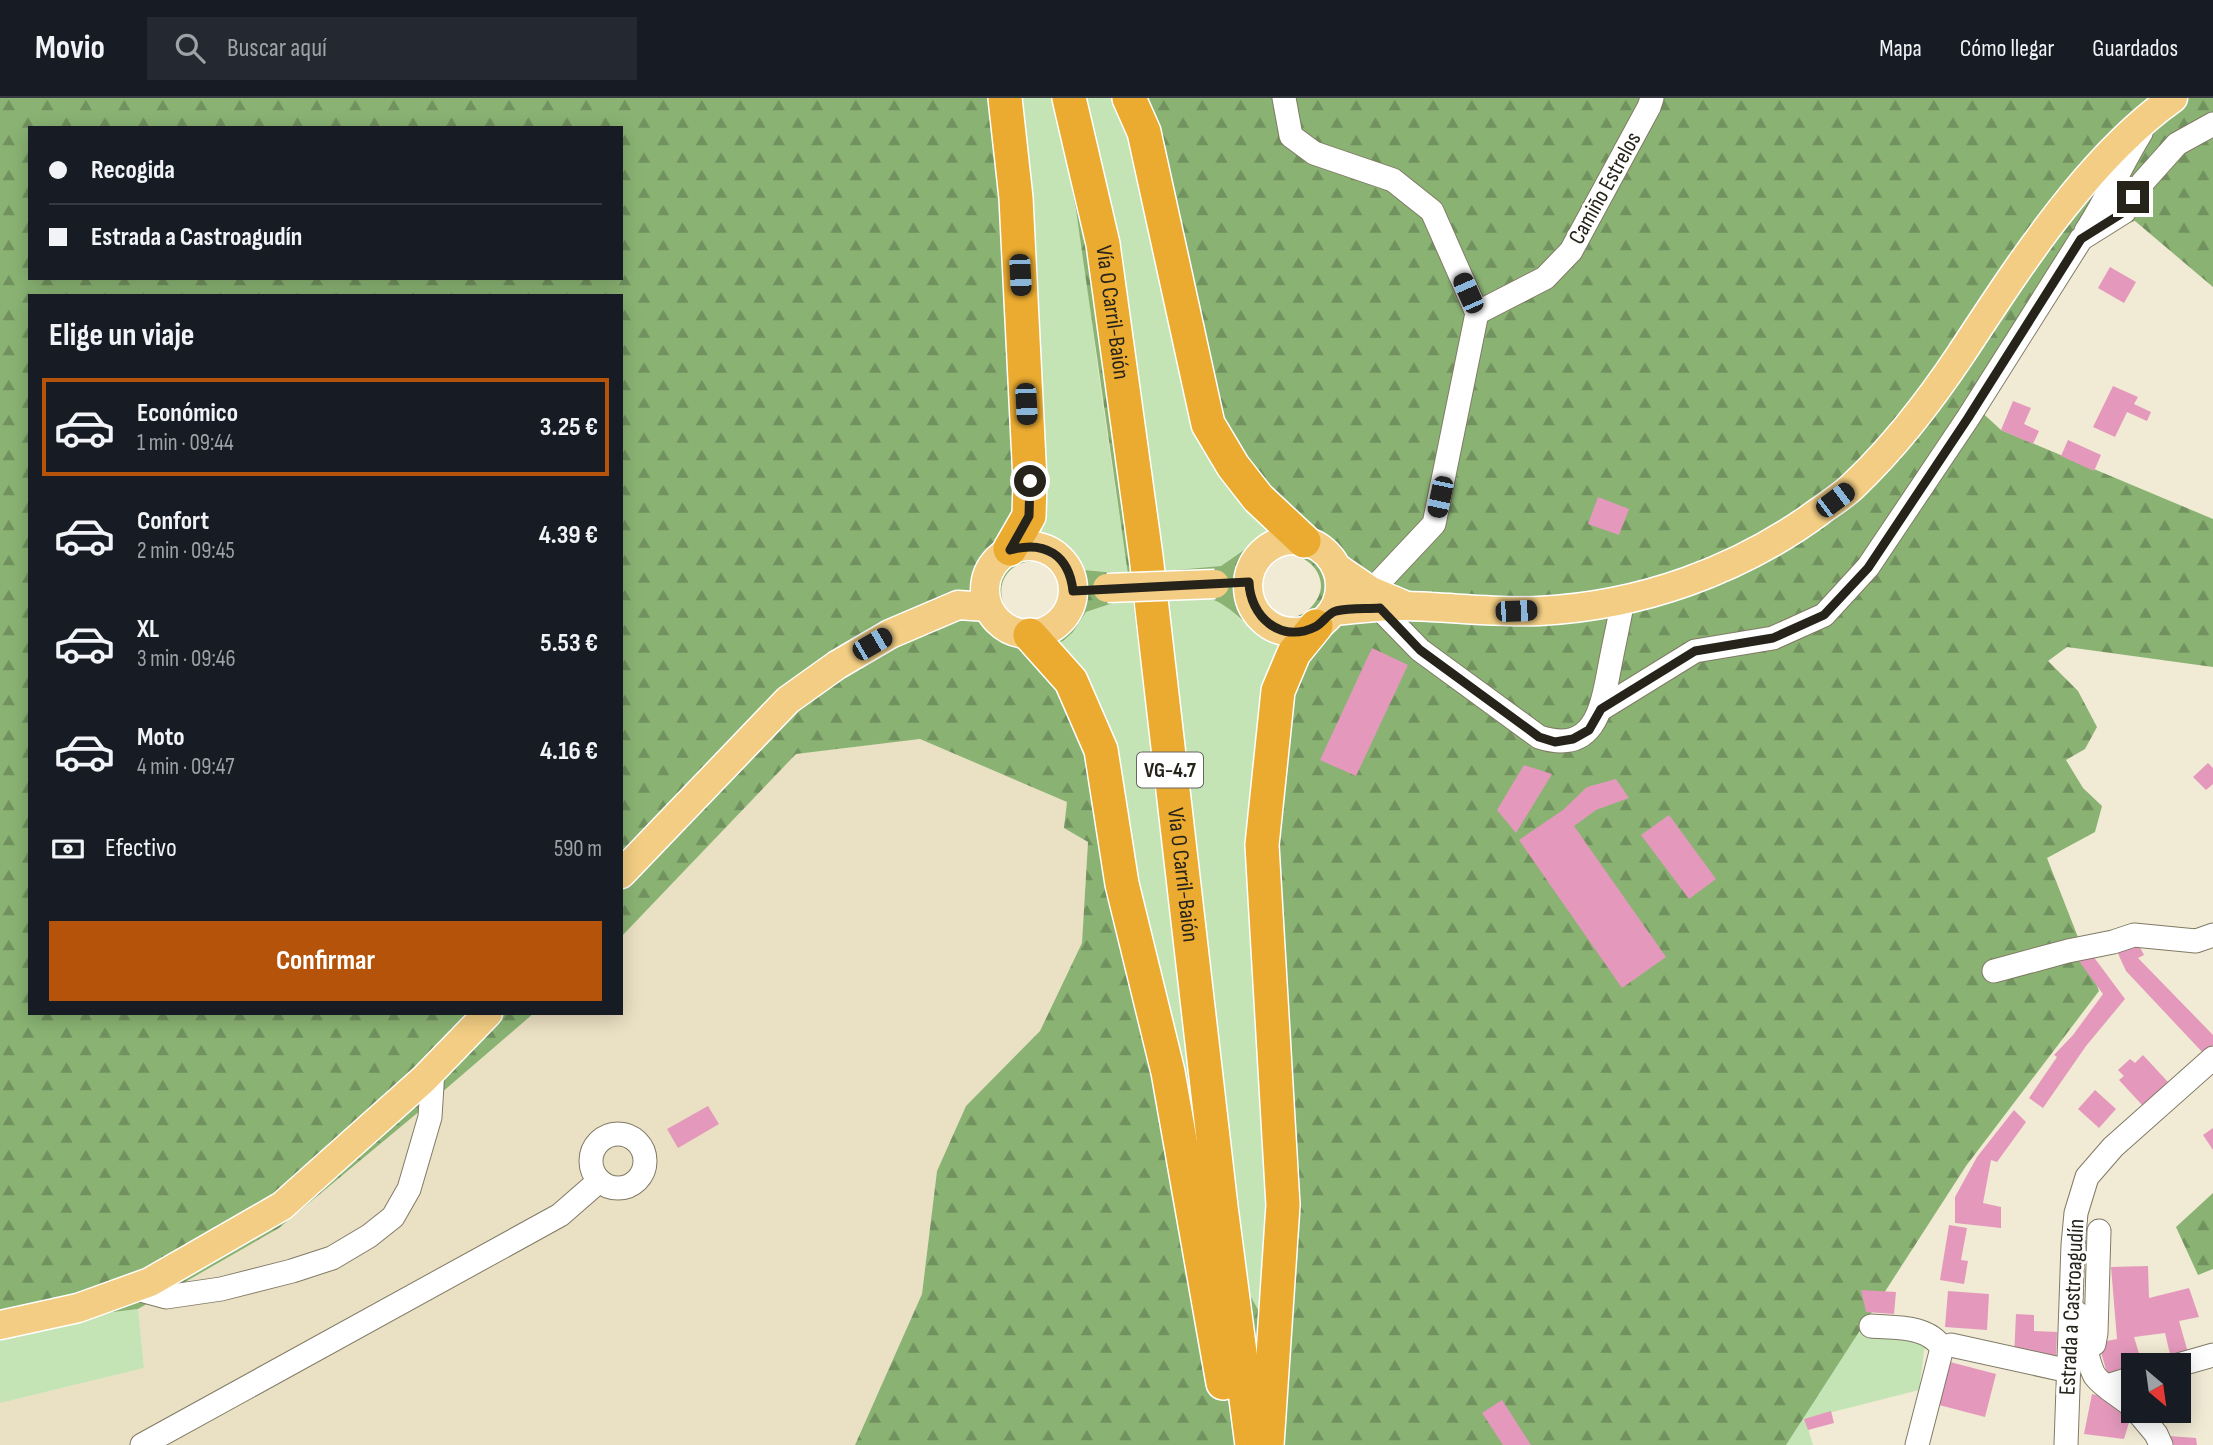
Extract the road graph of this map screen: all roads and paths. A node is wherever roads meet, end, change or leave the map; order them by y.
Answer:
1 (1005, 98) edge
2 (1069, 98) edge
3 (1129, 98) edge
4 (1284, 98) edge
5 (1652, 98) edge
6 (2163, 105) edge
7 (2213, 124) edge
8 (2081, 239) junction
9 (1477, 313) junction
10 (1304, 541) junction
11 (1010, 550) junction
12 (1336, 567) junction
13 (1249, 582) junction
14 (1073, 591) junction
15 (1623, 600) junction
16 (1385, 601) junction
17 (987, 607) junction
18 (1324, 619) junction
19 (1030, 635) junction
20 (1601, 709) junction
21 (623, 872) edge
22 (2213, 935) edge
23 (1994, 971) dead end
24 (486, 1015) edge
25 (2213, 1058) edge
26 (433, 1070) junction
27 (599, 1181) dead end
28 (2099, 1231) dead end
29 (133, 1288) junction
30 (2071, 1289) junction
31 (0, 1325) edge
32 (1871, 1325) dead end
33 (2087, 1347) junction
34 (1942, 1348) junction
35 (2213, 1355) edge
36 (2191, 1361) edge
37 (2068, 1371) junction
38 (2121, 1382) edge
39 (2107, 1386) junction
40 (2121, 1398) edge
41 (2147, 1423) edge
42 (142, 1445) edge
43 (1234, 1445) edge
44 (1252, 1445) edge
45 (1267, 1445) edge
46 (1917, 1445) edge
47 (2066, 1445) edge
48 (2161, 1445) edge

1 - 11 highway
2 - 44 highway, Vía O Carril-Baión / VG-4.7
3 - 10 highway
4 - 9 street
5 - 9 street, Camiño Estrelos
6 - 8 street
6 - 15 main road
7 - 8 street
8 - 20 street
9 - 16 street
10 - 12 main road
10 - 13 main road
11 - 14 main road
11 - 17 main road
12 - 16 main road
12 - 18 main road
13 - 14 main road, bridge
13 - 18 main road
14 - 19 main road
15 - 16 main road
15 - 20 street
16 - 18 main road
16 - 20 street
17 - 19 main road
17 - 21 main road
18 - 45 highway
19 - 43 highway
22 - 23 street
24 - 26 main road
25 - 30 street, Estrada a Castroagudín
26 - 29 main road
26 - 29 street
27 - 42 street
28 - 33 street
29 - 31 main road
30 - 33 street
30 - 37 street, Estrada a Castroagudín
32 - 34 street
33 - 39 street
34 - 37 street
34 - 46 street
35 - 36 street
37 - 47 street, Estrada a Castroagudín
38 - 39 street
39 - 40 street
41 - 48 street

